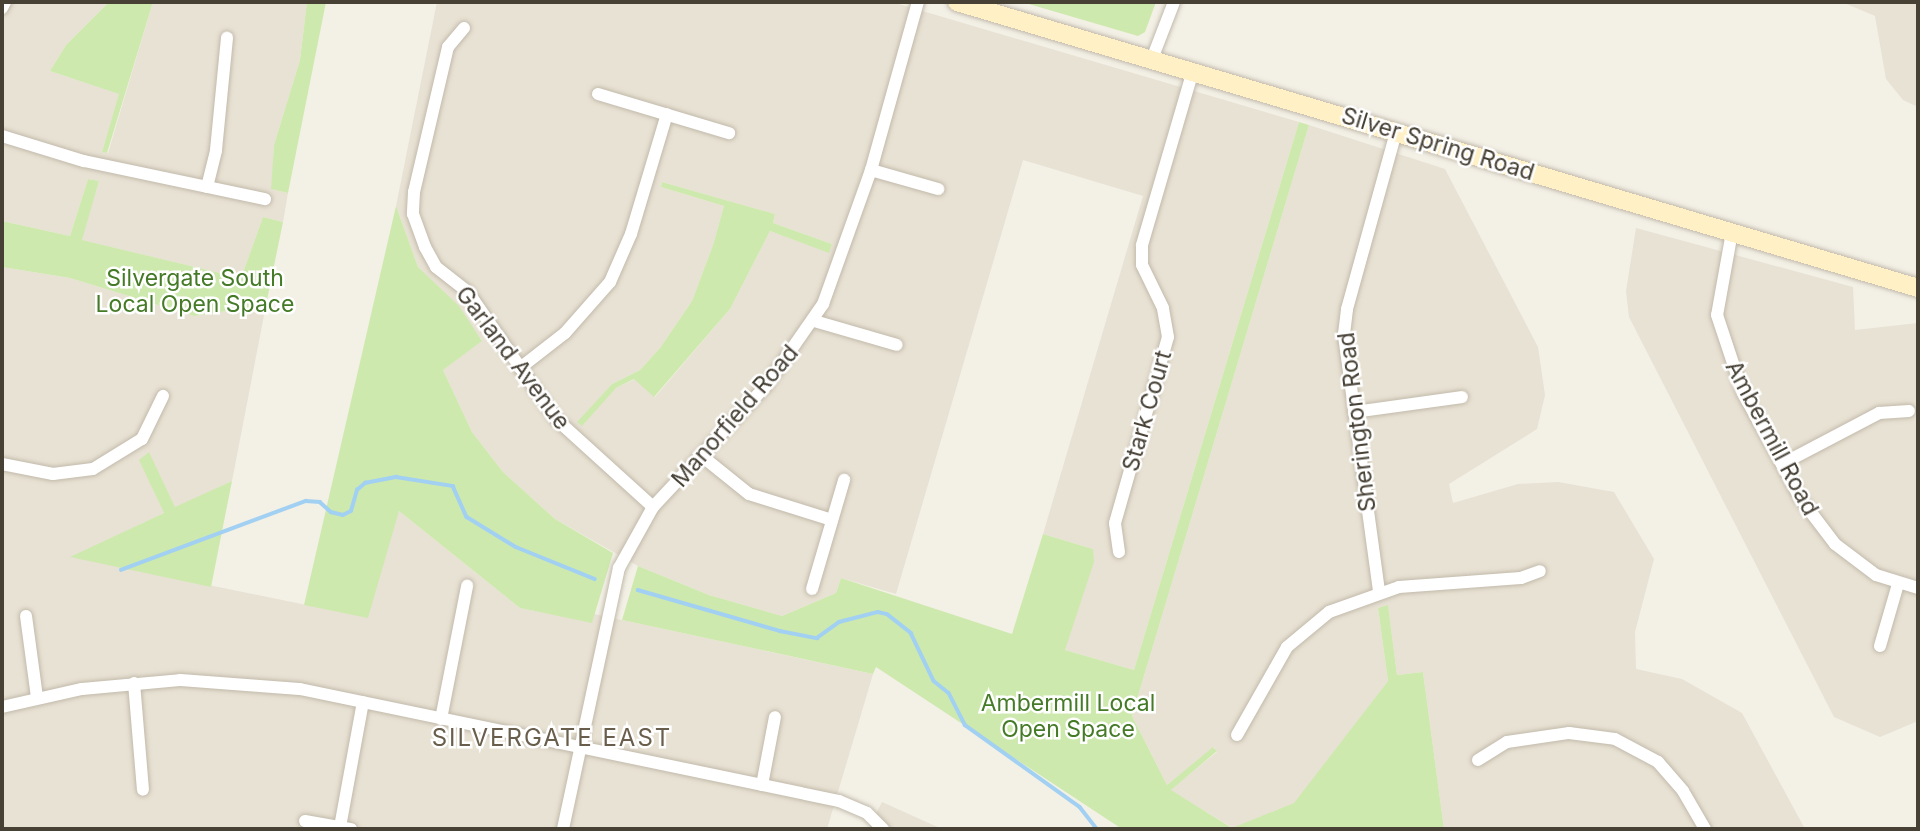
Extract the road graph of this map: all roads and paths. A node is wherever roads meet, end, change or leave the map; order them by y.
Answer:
1 (5, 2) edge
2 (918, 2) edge
3 (957, 2) edge
4 (1174, 2) edge
5 (2, 8) edge
6 (464, 28) dead end
7 (227, 38) dead end
8 (1152, 59) junction
9 (1193, 71) junction
10 (598, 94) dead end
11 (667, 114) junction
12 (1396, 132) junction
13 (729, 133) dead end
14 (2, 136) edge
15 (871, 170) junction
16 (207, 187) junction
17 (937, 189) dead end
18 (265, 199) dead end
19 (1732, 232) junction
20 (1918, 288) edge
21 (814, 321) junction
22 (897, 345) dead end
23 (520, 368) junction
24 (163, 396) dead end
25 (1462, 397) dead end
26 (1909, 411) dead end
27 (1354, 412) junction
28 (703, 457) junction
29 (2, 464) edge
30 (1782, 464) junction
31 (844, 480) dead end
32 (653, 507) junction
33 (832, 520) junction
34 (1119, 552) dead end
35 (1540, 571) dead end
36 (1898, 584) junction
37 (467, 586) dead end
38 (1918, 588) edge
39 (812, 589) dead end
40 (1379, 591) junction
41 (26, 616) dead end
42 (1881, 646) dead end
43 (134, 683) junction
44 (37, 697) junction
45 (363, 702) junction
46 (2, 707) edge
47 (775, 718) dead end
48 (441, 719) junction
49 (1237, 735) dead end
50 (580, 748) junction
51 (1478, 760) dead end
52 (761, 785) junction
53 (143, 790) dead end
54 (304, 821) dead end
55 (346, 828) edge
56 (563, 829) edge
57 (883, 829) edge
58 (1705, 829) edge

1 - 5 street
2 - 15 street, Manorfield Road
3 - 8 main road, Silver Spring Road
4 - 8 street
6 - 23 street, Garland Avenue
7 - 16 street
8 - 9 main road, Silver Spring Road
9 - 12 main road, Silver Spring Road
9 - 34 street, Stark Court
10 - 11 street
11 - 13 street
11 - 23 street
12 - 19 main road, Silver Spring Road
12 - 27 street, Sherington Road
14 - 16 street
15 - 17 street
15 - 21 street, Manorfield Road
16 - 18 street
19 - 20 main road, Silver Spring Road
19 - 30 street, Ambermill Road
21 - 22 street
21 - 28 street, Manorfield Road
23 - 32 street, Garland Avenue
24 - 29 street
25 - 27 street
26 - 30 street
27 - 40 street, Sherington Road
28 - 32 street, Manorfield Road
28 - 33 street
30 - 36 street, Ambermill Road
31 - 33 street
32 - 50 street, Manorfield Road
33 - 39 street
35 - 40 street
36 - 38 street, Ambermill Road
36 - 42 street
37 - 48 street
40 - 49 street
41 - 44 street
43 - 44 street
43 - 45 street
43 - 53 street
44 - 46 street
45 - 48 street
45 - 55 street
47 - 52 street
48 - 50 street
50 - 52 street
50 - 56 street, Manorfield Road
51 - 58 street
52 - 57 street
54 - 55 street

